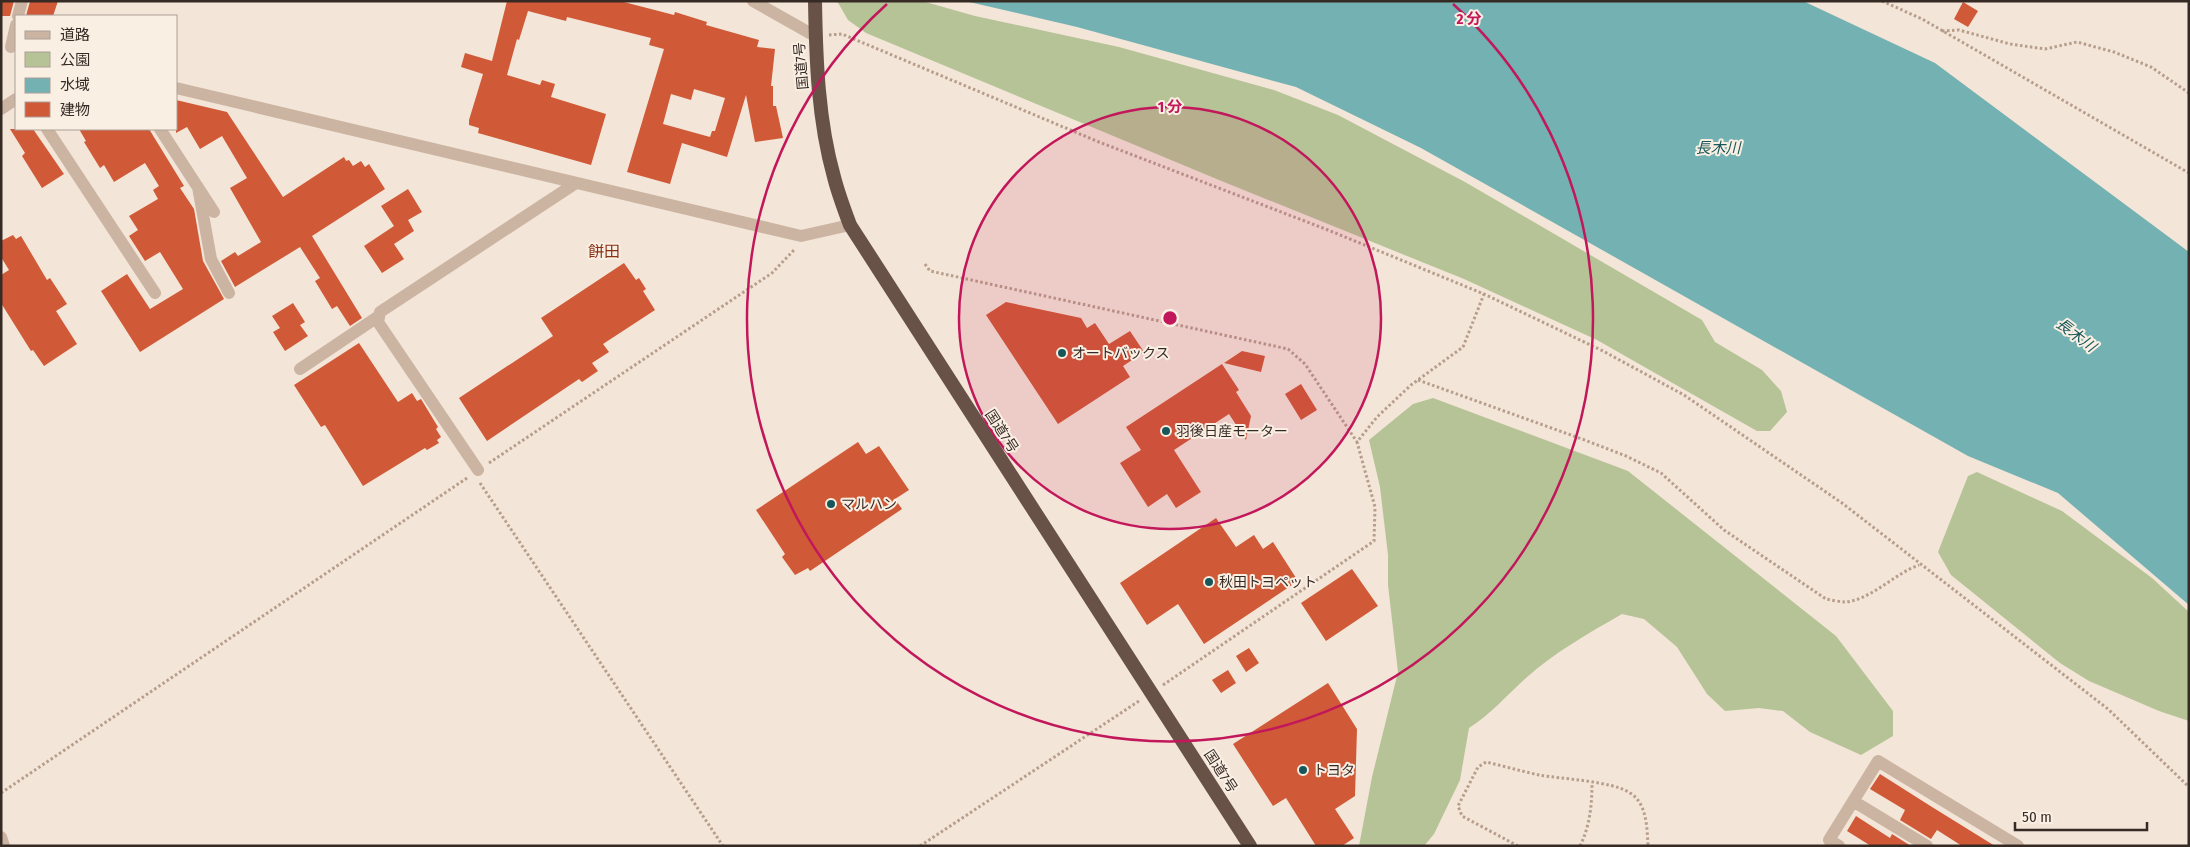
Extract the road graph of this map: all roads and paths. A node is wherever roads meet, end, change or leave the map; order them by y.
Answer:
1 (22, 1) edge
2 (753, 1) edge
3 (815, 1) edge
4 (1882, 1) edge
5 (18, 15) edge
6 (15, 28) edge
7 (1941, 31) junction
8 (814, 36) junction
9 (9, 47) edge
10 (178, 88) edge
11 (2189, 92) edge
12 (15, 100) edge
13 (1, 109) edge
14 (48, 130) edge
15 (161, 130) edge
16 (2189, 173) edge
17 (576, 183) junction
18 (198, 188) junction
19 (214, 212) dead end
20 (850, 225) junction
21 (801, 236) junction
22 (925, 264) dead end
23 (155, 293) dead end
24 (228, 293) dead end
25 (1484, 294) junction
26 (379, 316) junction
27 (300, 369) dead end
28 (1418, 380) junction
29 (1357, 442) junction
30 (476, 472) junction
31 (1920, 565) junction
32 (1151, 692) junction
33 (1592, 782) junction
34 (2189, 787) edge
35 (1, 793) edge
36 (1854, 801) junction
37 (1, 837) edge
38 (2010, 844) edge
39 (4, 846) edge
40 (723, 846) edge
41 (920, 846) edge
42 (1250, 846) edge
43 (1518, 846) edge
44 (1580, 846) edge
45 (1648, 846) edge
46 (1839, 846) edge
47 (1927, 846) edge

1 - 5 street
2 - 8 street
3 - 8 highway, 国道7号
4 - 7 path
6 - 9 street
7 - 11 path
7 - 16 path
8 - 20 highway, 国道7号
8 - 25 path
10 - 17 street
12 - 13 street
14 - 23 street
15 - 18 street
17 - 21 street
17 - 26 street
18 - 19 street
18 - 24 street
20 - 21 street
20 - 32 highway, 国道7号
21 - 30 path
22 - 29 path
25 - 28 path
25 - 31 path
26 - 27 street
26 - 30 street
28 - 29 path
28 - 31 path
29 - 32 path
30 - 35 path
30 - 40 path
31 - 34 path
32 - 41 path
32 - 42 highway, 国道7号
33 - 43 path
33 - 44 path
33 - 45 path
36 - 38 street
36 - 46 street
36 - 47 street
37 - 39 street

